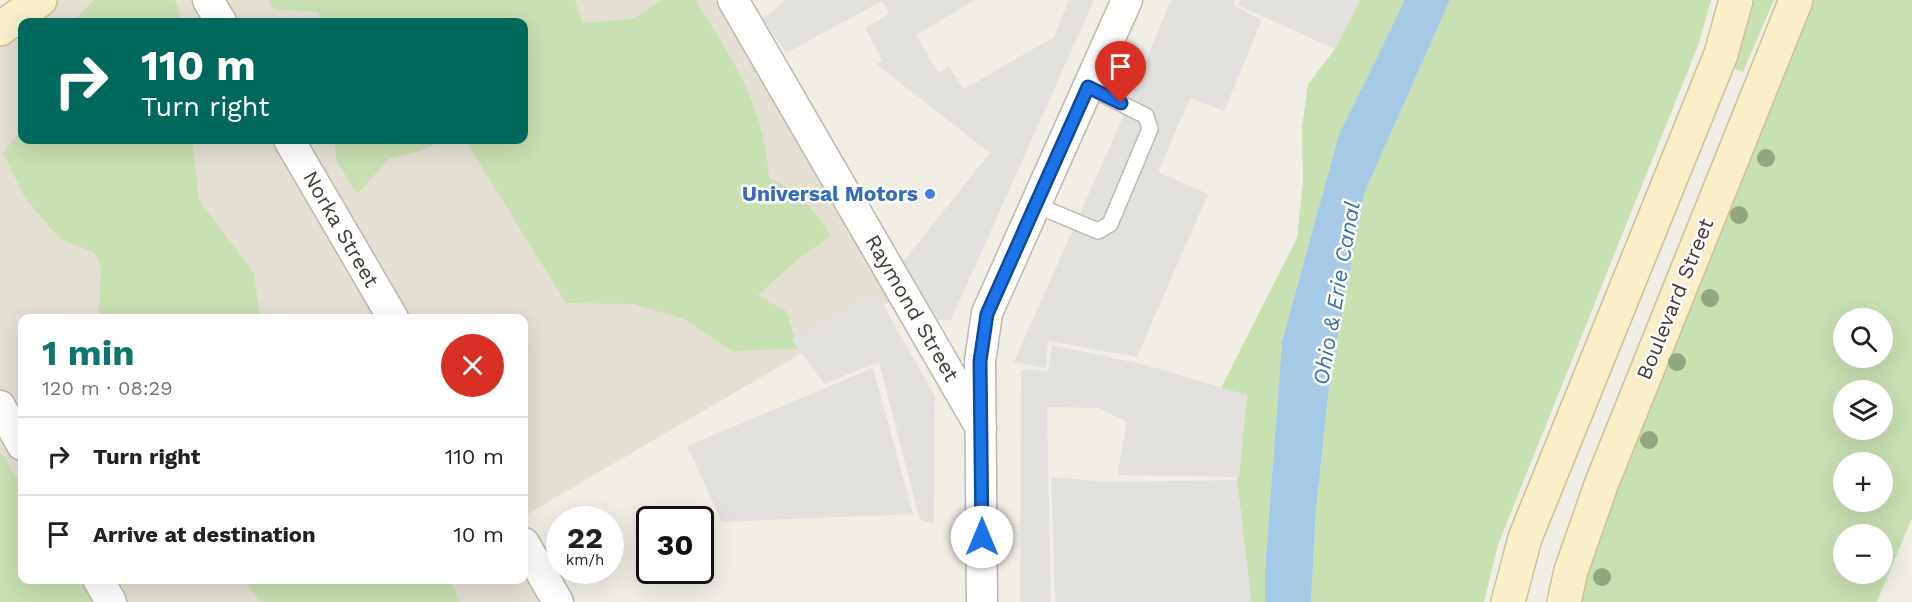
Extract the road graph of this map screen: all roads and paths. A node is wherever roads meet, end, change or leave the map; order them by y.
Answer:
1 (40, 0) edge
2 (208, 0) edge
3 (733, 0) edge
4 (1127, 0) edge
5 (1737, 0) edge
6 (1796, 0) edge
7 (219, 18) edge
8 (0, 29) edge
9 (1088, 87) junction
10 (291, 144) edge
11 (1036, 205) junction
12 (391, 314) edge
13 (0, 406) edge
14 (982, 430) junction
15 (18, 438) edge
16 (528, 550) edge
17 (101, 584) edge
18 (111, 602) edge
19 (558, 602) edge
20 (982, 602) edge
21 (1508, 602) edge
22 (1564, 602) edge

1 - 8 main road
2 - 7 street
3 - 14 street, Raymond Street
4 - 9 street
5 - 21 main road
6 - 22 main road, Boulevard Street
9 - 11 street
9 - 11 lane
10 - 12 street, Norka Street
11 - 14 street
13 - 15 street
14 - 20 street
16 - 19 street
17 - 18 street

